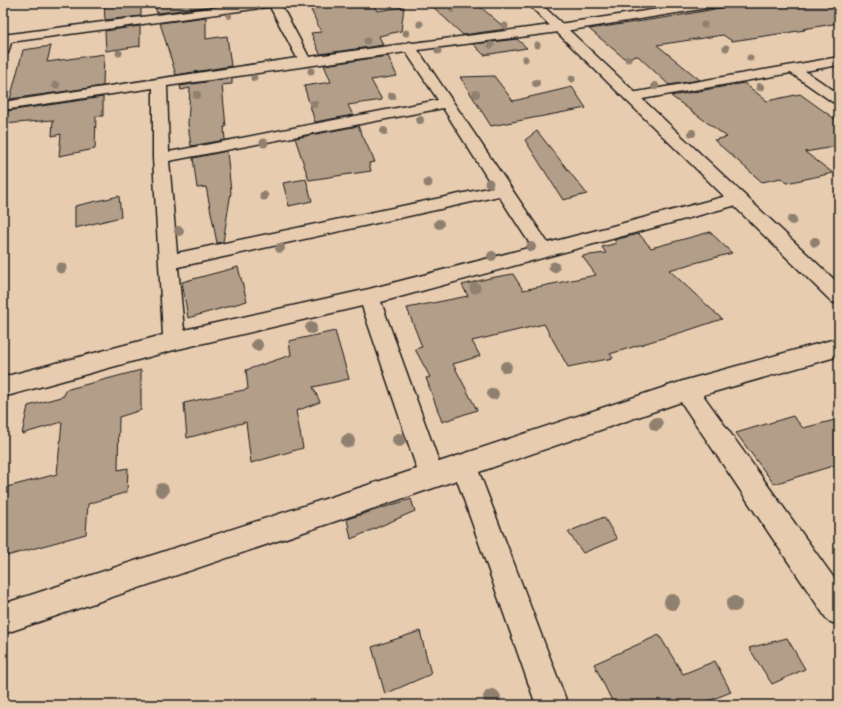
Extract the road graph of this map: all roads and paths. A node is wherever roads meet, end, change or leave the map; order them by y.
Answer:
1 (274, 3) edge
2 (533, 3) edge
3 (720, 3) edge
4 (559, 28) junction
5 (4, 42) edge
6 (409, 46) junction
7 (305, 61) junction
8 (839, 61) edge
9 (793, 69) junction
10 (160, 83) junction
11 (631, 97) junction
12 (839, 100) edge
13 (447, 103) junction
14 (3, 106) edge
15 (161, 158) junction
16 (503, 190) junction
17 (738, 199) junction
18 (544, 251) junction
19 (168, 262) junction
20 (369, 296) junction
21 (839, 296) edge
22 (174, 341) junction
23 (839, 347) edge
24 (3, 387) edge
25 (686, 390) junction
26 (464, 465) junction
27 (432, 477) junction
28 (839, 610) edge
29 (3, 619) edge
30 (552, 705) edge

1 - 5 street
1 - 7 street
2 - 4 street
3 - 4 street
4 - 6 street
4 - 11 street
6 - 7 street
6 - 13 street
7 - 10 street
8 - 9 street
9 - 11 street
9 - 12 street
10 - 14 street
10 - 15 street
11 - 17 street
13 - 15 street
13 - 16 street
15 - 19 street
16 - 18 street
16 - 19 street
17 - 18 street
17 - 21 street
18 - 20 street
19 - 22 street
20 - 22 street
20 - 27 street
22 - 24 street
23 - 25 street
25 - 26 street
25 - 28 street
26 - 27 street
26 - 30 street
27 - 29 street

